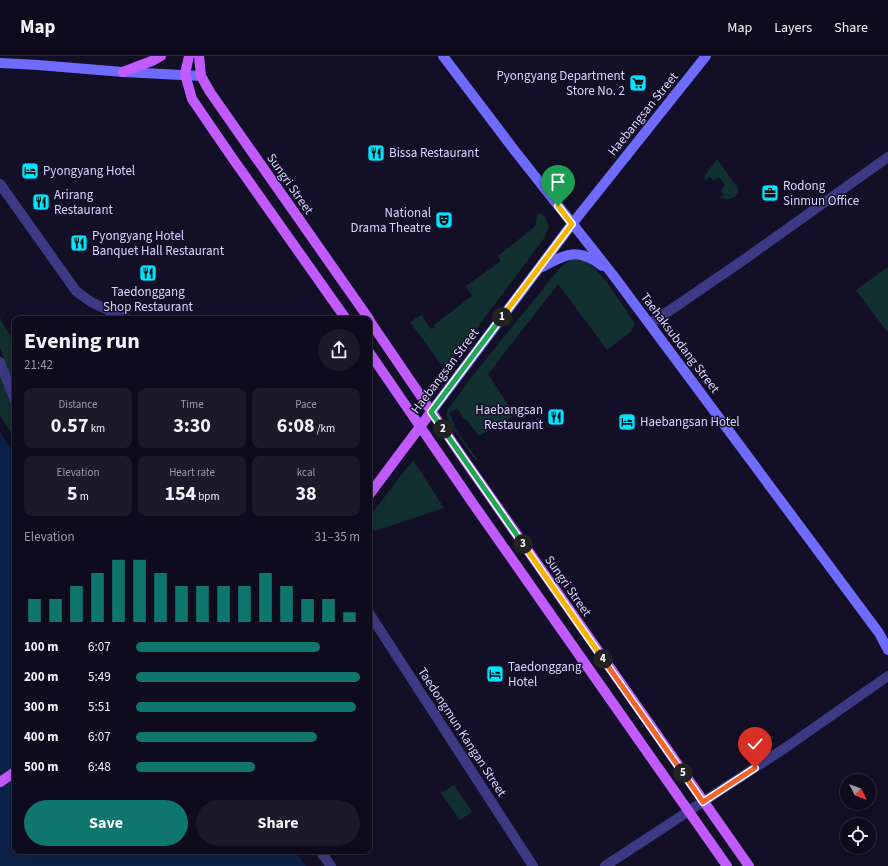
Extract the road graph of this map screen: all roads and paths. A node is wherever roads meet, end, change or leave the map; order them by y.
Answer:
1 (161, 56) edge
2 (189, 56) edge
3 (199, 56) edge
4 (443, 56) edge
5 (706, 56) edge
6 (0, 63) edge
7 (123, 72) junction
8 (185, 74) junction
9 (200, 76) junction
10 (888, 157) edge
11 (0, 184) edge
12 (572, 224) junction
13 (539, 269) junction
14 (613, 275) junction
15 (121, 316) edge
16 (344, 316) edge
17 (367, 316) edge
18 (372, 324) edge
19 (650, 324) junction
20 (372, 356) edge
21 (0, 362) edge
22 (12, 393) edge
23 (431, 412) junction
24 (420, 425) junction
25 (372, 491) edge
26 (372, 618) edge
27 (888, 650) edge
28 (888, 676) edge
29 (12, 774) edge
30 (0, 782) edge
31 (703, 802) junction
32 (689, 812) junction
33 (322, 854) edge
34 (331, 866) edge
35 (533, 866) edge
36 (605, 866) edge
37 (727, 866) edge
38 (749, 866) edge

1 - 7 main road
2 - 8 main road
3 - 9 main road
4 - 12 main road, Taehaksubdang Street
5 - 12 main road, Haebangsan Street
6 - 7 main road
7 - 8 main road
8 - 9 main road
8 - 16 main road
9 - 17 main road, Sungri Street
10 - 19 street
11 - 15 street
12 - 13 main road, Haebangsan Street
12 - 14 main road, Taehaksubdang Street
13 - 14 main road
13 - 23 main road, Haebangsan Street
14 - 19 main road, Taehaksubdang Street
18 - 23 main road, Sungri Street
19 - 27 main road, Taehaksubdang Street
20 - 24 main road
21 - 22 street
23 - 24 main road, Haebangsan Street
23 - 31 main road, Sungri Street
24 - 25 main road, Haebangsan Street
24 - 32 main road
26 - 35 street, Taedongmun Kangan Street
28 - 31 street
29 - 30 main road
31 - 32 street
31 - 38 main road, Sungri Street
32 - 36 street
32 - 37 main road
33 - 34 street

